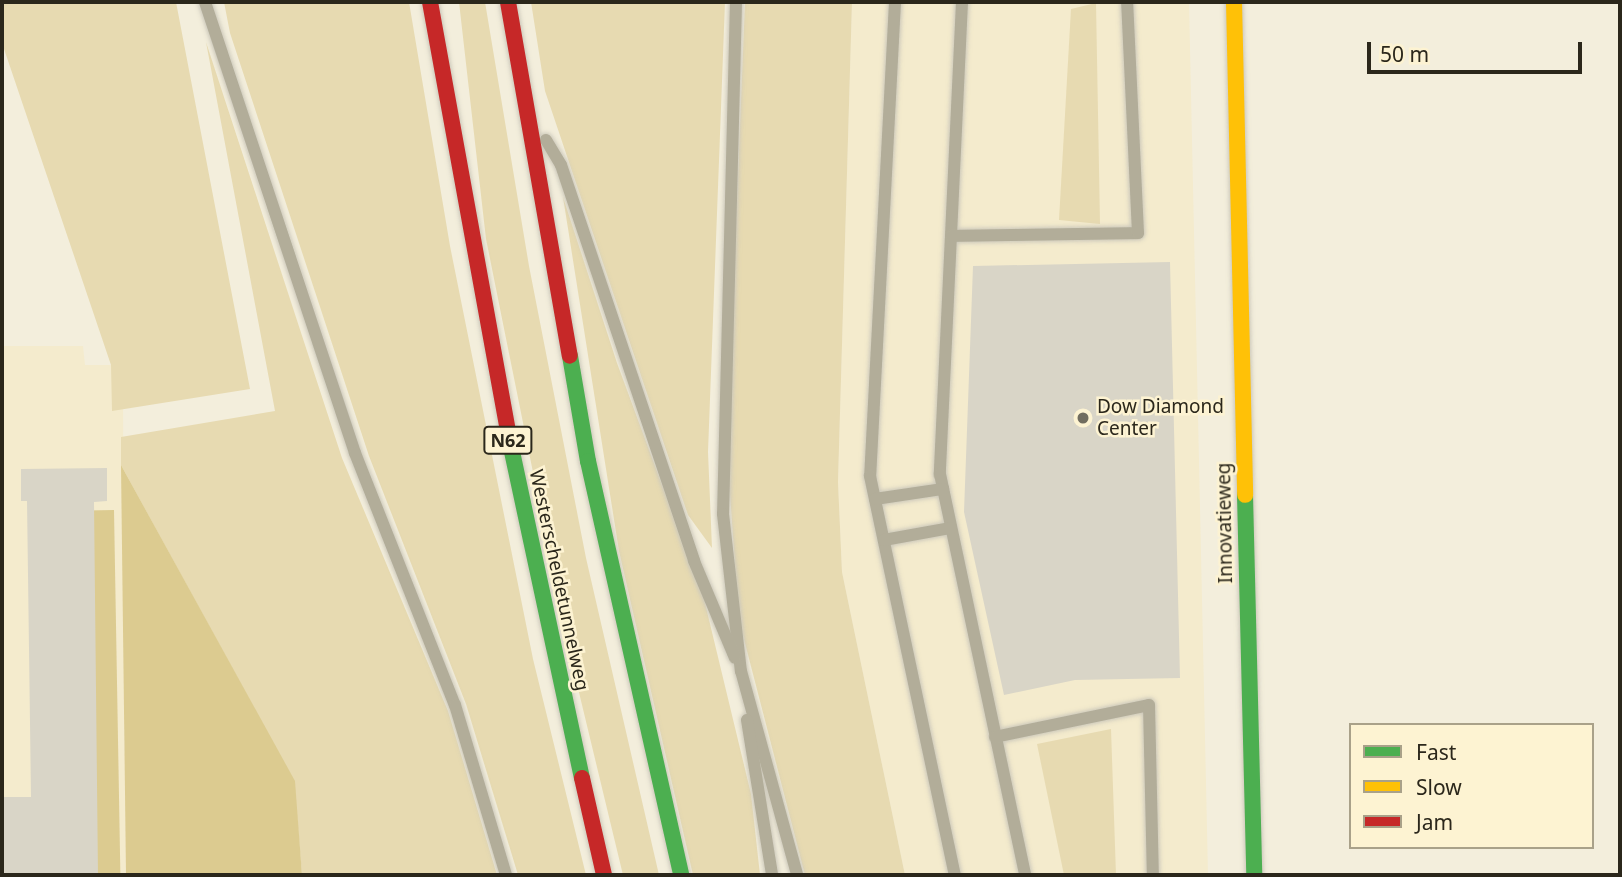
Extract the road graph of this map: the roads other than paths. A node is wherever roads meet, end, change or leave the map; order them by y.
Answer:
1 (205, 2) edge
2 (430, 2) edge
3 (508, 2) edge
4 (736, 2) edge
5 (895, 2) edge
6 (962, 2) edge
7 (1127, 2) edge
8 (1234, 2) edge
9 (524, 103) junction
10 (951, 236) junction
11 (943, 489) junction
12 (875, 499) junction
13 (951, 528) junction
14 (884, 540) junction
15 (741, 671) junction
16 (995, 737) junction
17 (506, 875) edge
18 (604, 875) edge
19 (681, 875) edge
20 (772, 875) edge
21 (797, 875) edge
22 (955, 875) edge
23 (1025, 875) edge
24 (1153, 875) edge
25 (1254, 875) edge

1 - 17 lane
2 - 18 main road, Westerscheldetunnelweg / N62
3 - 9 main road
4 - 15 lane
5 - 12 lane
6 - 10 lane
7 - 10 lane
8 - 25 main road, Innovatieweg
9 - 15 lane
9 - 19 main road
10 - 11 lane
11 - 12 lane
11 - 13 lane
12 - 14 lane
13 - 14 lane
13 - 16 lane
14 - 22 lane
15 - 20 lane
15 - 21 lane
16 - 23 lane
16 - 24 lane

